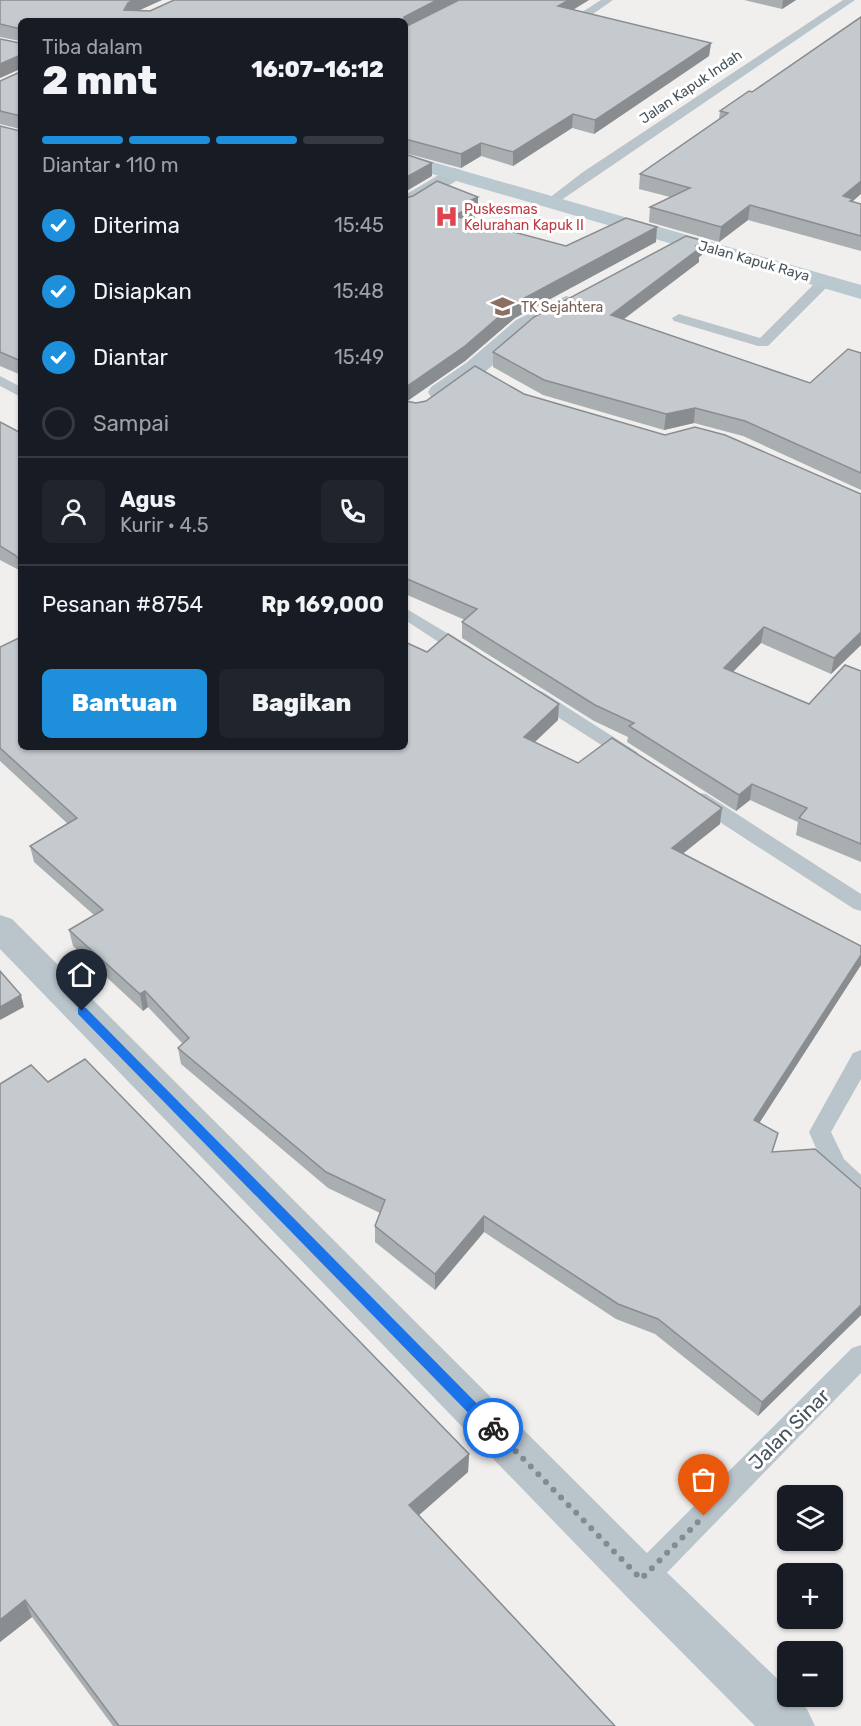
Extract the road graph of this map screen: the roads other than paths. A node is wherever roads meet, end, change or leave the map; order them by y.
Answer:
1 (608, 0) edge
2 (850, 0) edge
3 (586, 14) edge
4 (408, 161) edge
5 (454, 174) junction
6 (408, 202) edge
7 (550, 202) junction
8 (681, 240) junction
9 (652, 256) edge
10 (824, 282) junction
11 (861, 292) edge
12 (584, 293) edge
13 (679, 318) dead end
14 (0, 380) edge
15 (18, 391) edge
16 (426, 402) edge
17 (408, 615) edge
18 (486, 664) edge
19 (526, 690) edge
20 (648, 767) edge
21 (688, 792) edge
22 (861, 904) edge
23 (0, 928) edge
24 (861, 1059) edge
25 (861, 1190) edge
26 (861, 1356) edge
27 (641, 1579) junction
28 (790, 1726) edge

1 - 3 lane
2 - 7 lane, Jalan Kapuk Indah
4 - 5 main road, Jalan Kapuk Raya
5 - 6 street
5 - 7 main road, Jalan Kapuk Raya
7 - 8 main road, Jalan Kapuk Raya
8 - 9 street
8 - 10 main road, Jalan Kapuk Raya
10 - 11 main road, Jalan Kapuk Raya
10 - 13 lane
12 - 16 street
14 - 15 lane
17 - 18 lane
19 - 20 lane
21 - 22 lane
23 - 27 street
24 - 25 lane
26 - 27 lane, Jalan Sinar
27 - 28 street

